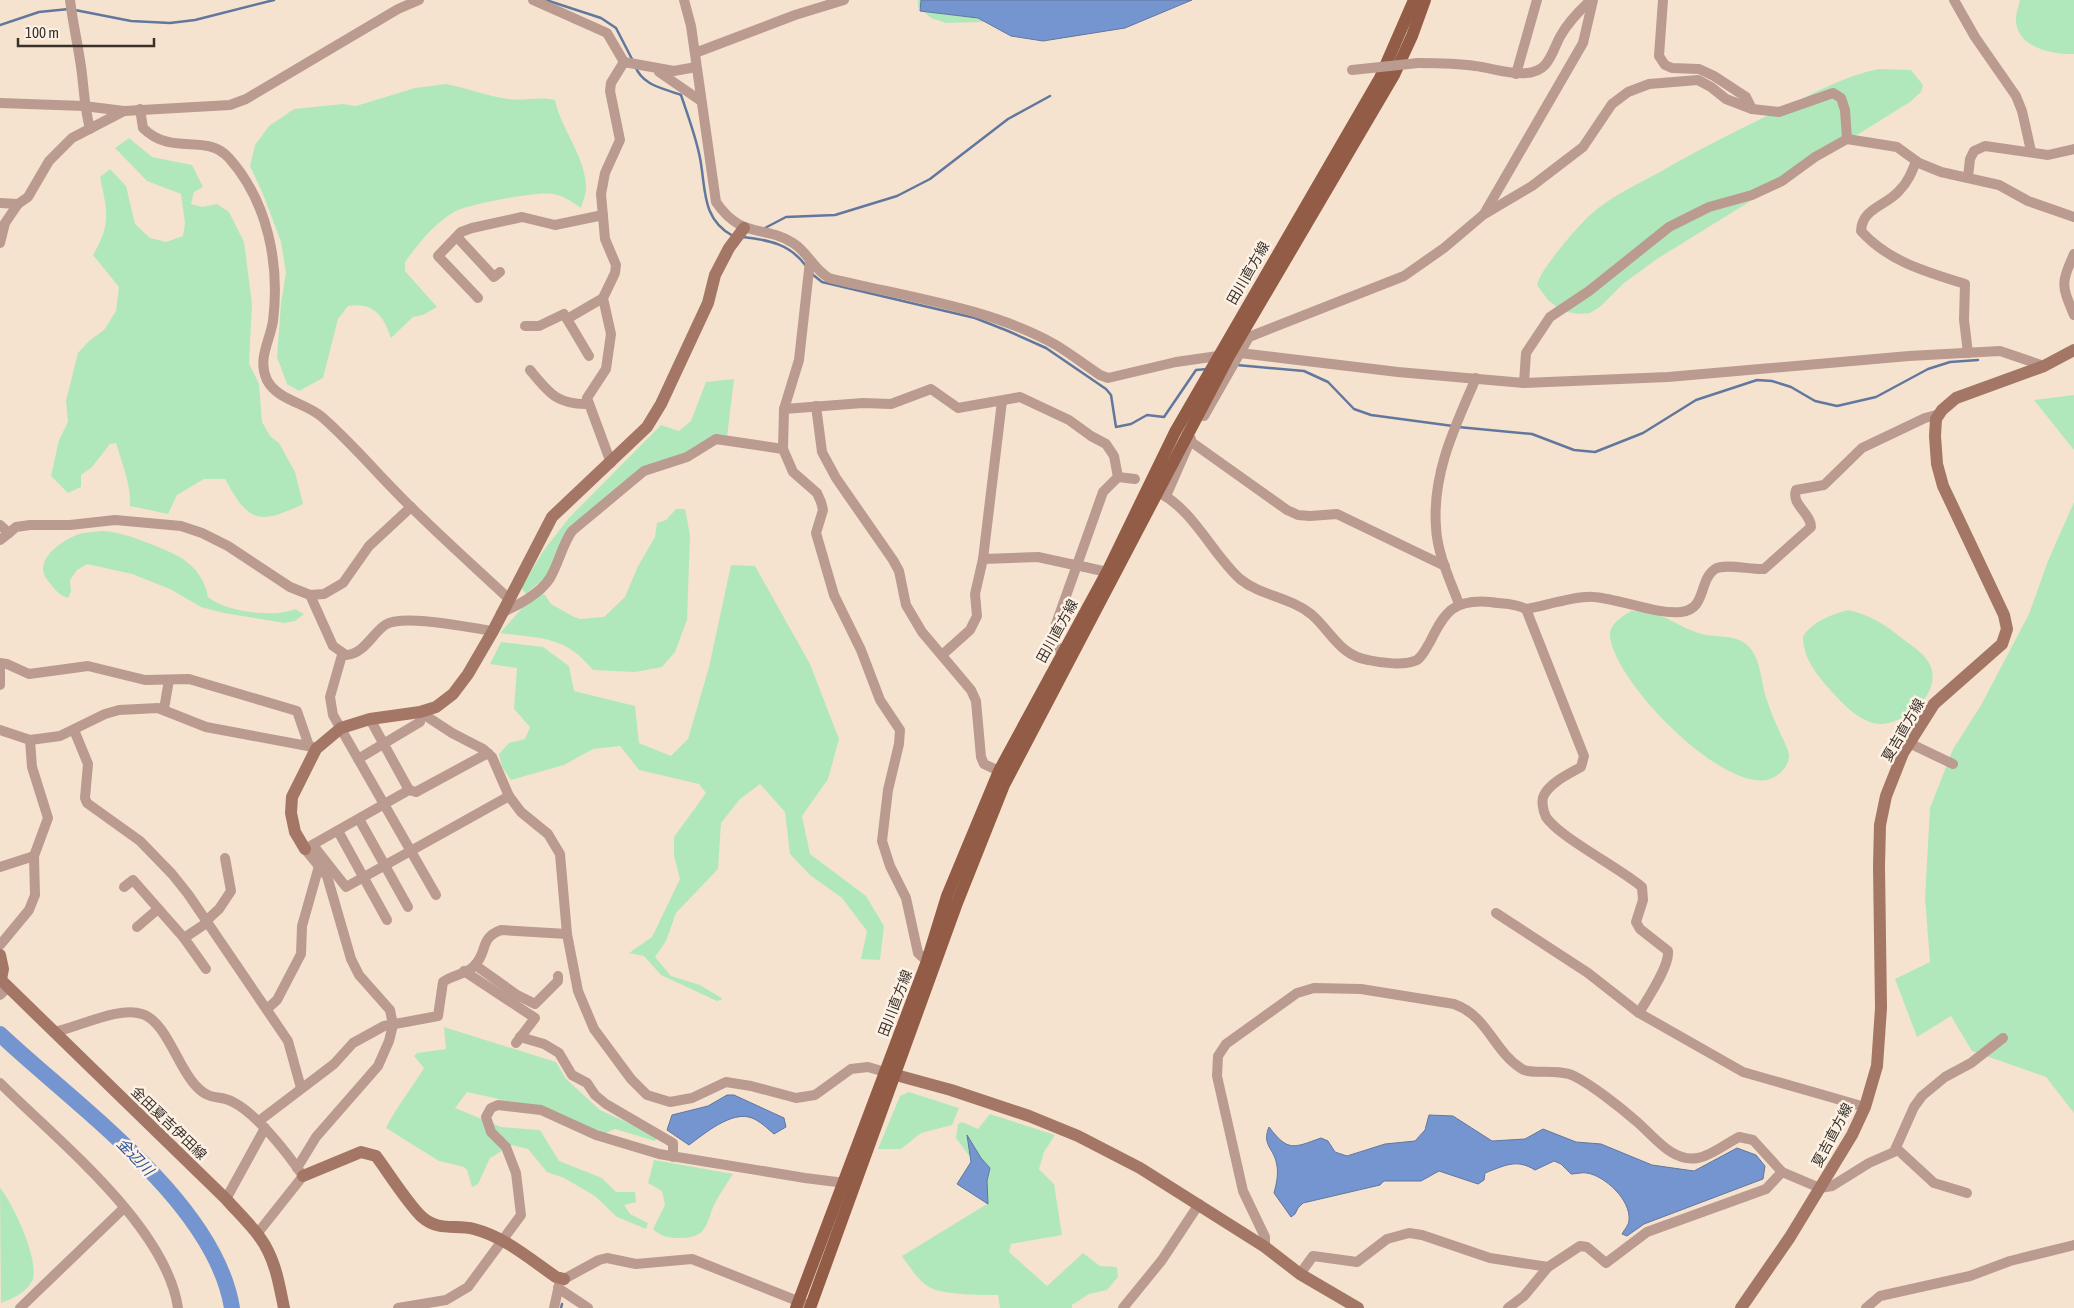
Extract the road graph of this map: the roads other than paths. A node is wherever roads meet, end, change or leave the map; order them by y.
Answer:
1 (419, 0) edge
2 (532, 0) edge
3 (684, 0) edge
4 (844, 0) edge
5 (1414, 0) edge
6 (1425, 0) edge
7 (1537, 0) edge
8 (1663, 0) edge
9 (1954, 0) edge
10 (1590, 1) edge
11 (70, 2) edge
12 (695, 53) junction
13 (625, 62) junction
14 (651, 67) junction
15 (696, 67) junction
16 (1352, 70) dead end
17 (1516, 74) junction
18 (701, 101) junction
19 (0, 104) edge
20 (84, 106) junction
21 (140, 109) junction
22 (1752, 109) junction
23 (124, 111) junction
24 (90, 128) junction
25 (1847, 139) junction
26 (2074, 149) edge
27 (2031, 151) junction
28 (1916, 161) junction
29 (1968, 177) junction
30 (0, 203) edge
31 (18, 204) junction
32 (603, 215) junction
33 (1483, 215) junction
34 (2074, 217) edge
35 (739, 233) junction
36 (457, 237) junction
37 (0, 243) edge
38 (2074, 254) edge
39 (810, 261) junction
40 (500, 272) dead end
41 (478, 298) dead end
42 (603, 298) junction
43 (2074, 314) edge
44 (567, 319) junction
45 (525, 326) dead end
46 (2074, 350) edge
47 (1240, 353) junction
48 (1968, 353) junction
49 (589, 356) dead end
50 (1218, 356) junction
51 (2044, 366) junction
52 (530, 370) dead end
53 (1476, 378) junction
54 (1524, 383) junction
55 (1002, 401) junction
56 (589, 404) junction
57 (816, 406) junction
58 (784, 409) junction
59 (1940, 414) junction
60 (1190, 441) junction
61 (783, 449) junction
62 (610, 463) junction
63 (1118, 477) junction
64 (1135, 479) dead end
65 (410, 507) junction
66 (0, 526) edge
67 (9, 533) junction
68 (0, 540) edge
69 (983, 559) junction
70 (1445, 566) junction
71 (1107, 572) junction
72 (310, 595) junction
73 (509, 599) junction
74 (1459, 604) junction
75 (1526, 609) junction
76 (500, 613) junction
77 (493, 631) junction
78 (342, 654) junction
79 (1062, 654) junction
80 (942, 655) junction
81 (0, 663) edge
82 (0, 669) edge
83 (169, 680) junction
84 (0, 685) edge
85 (164, 709) junction
86 (420, 717) junction
87 (370, 719) junction
88 (341, 728) junction
89 (0, 730) edge
90 (74, 730) junction
91 (30, 740) junction
92 (1910, 743) junction
93 (382, 744) junction
94 (312, 747) junction
95 (488, 753) junction
96 (358, 759) junction
97 (1953, 764) dead end
98 (999, 771) junction
99 (408, 790) junction
100 (509, 796) junction
101 (383, 805) junction
102 (359, 819) junction
103 (338, 830) junction
104 (309, 847) junction
105 (412, 852) junction
106 (34, 856) junction
107 (225, 858) dead end
108 (319, 866) junction
109 (386, 866) junction
110 (0, 867) edge
111 (363, 878) junction
112 (124, 887) dead end
113 (436, 895) dead end
114 (408, 907) dead end
115 (158, 908) junction
116 (1496, 913) dead end
117 (387, 920) dead end
118 (208, 921) junction
119 (137, 927) dead end
120 (567, 934) junction
121 (184, 938) junction
122 (0, 945) edge
123 (0, 955) edge
124 (927, 961) junction
125 (475, 965) junction
126 (206, 969) dead end
127 (464, 971) junction
128 (558, 976) dead end
129 (2, 986) edge
130 (267, 1009) junction
131 (1639, 1012) junction
132 (393, 1025) junction
133 (54, 1032) junction
134 (2003, 1038) dead end
135 (890, 1073) junction
136 (0, 1083) edge
137 (301, 1088) junction
138 (1865, 1107) junction
139 (262, 1124) junction
140 (1896, 1148) junction
141 (673, 1157) junction
142 (300, 1172) junction
143 (1782, 1172) junction
144 (845, 1183) junction
145 (1820, 1188) junction
146 (1967, 1194) dead end
147 (226, 1200) junction
148 (1198, 1204) junction
149 (124, 1208) junction
150 (257, 1234) junction
151 (502, 1240) junction
152 (2074, 1245) edge
153 (1265, 1247) junction
154 (1548, 1268) junction
155 (1300, 1274) junction
156 (561, 1282) junction
157 (805, 1306) edge
158 (20, 1308) edge
159 (178, 1308) edge
160 (284, 1308) edge
161 (398, 1308) edge
162 (554, 1308) edge
163 (588, 1308) edge
164 (1123, 1308) edge
165 (1358, 1308) edge
166 (1508, 1308) edge
167 (1742, 1308) edge
168 (1866, 1308) edge

1 - 21 street
2 - 13 street
3 - 12 street
4 - 12 street
5 - 50 main road, 田川直方線
6 - 135 main road, 田川直方線
7 - 17 street
8 - 22 street
9 - 27 street
10 - 17 street
10 - 33 street
11 - 20 street
12 - 15 street
13 - 14 street
13 - 32 street
14 - 15 street
14 - 18 street
15 - 18 street
16 - 17 street, bridge
18 - 35 street
19 - 20 street
20 - 23 street
20 - 24 street
21 - 23 street
21 - 65 street
22 - 25 street
22 - 33 street
23 - 24 street
24 - 31 street
25 - 28 street
25 - 54 street
26 - 27 street
27 - 29 street
28 - 29 street
28 - 48 street
29 - 34 street
30 - 31 street
31 - 37 street
32 - 36 street
32 - 42 street
33 - 47 street
35 - 39 street
35 - 62 street
36 - 40 street
36 - 41 street
38 - 43 street
39 - 50 street
39 - 58 street
42 - 44 street
42 - 56 street
44 - 45 street
44 - 49 street
46 - 51 street
47 - 53 street
47 - 60 street
48 - 51 street
48 - 54 street
50 - 71 main road, 田川直方線
51 - 59 street
52 - 56 street
53 - 54 street
53 - 70 street
55 - 57 street
55 - 63 street
55 - 69 street
56 - 62 street
57 - 58 street
57 - 80 street
58 - 61 street
59 - 75 street
59 - 92 street, 夏吉直方線
60 - 70 street
60 - 74 street
61 - 76 street
61 - 124 street
62 - 73 street
63 - 64 street
63 - 79 street
65 - 72 street
65 - 73 street
66 - 67 street
67 - 68 street
67 - 72 street
69 - 71 street, bridge
69 - 80 street
70 - 74 street
71 - 79 main road, 田川直方線
72 - 78 street
73 - 76 street
74 - 75 street
75 - 131 street
76 - 77 street
77 - 78 street
77 - 86 street
78 - 88 street
79 - 98 main road, 田川直方線
80 - 98 street
81 - 83 street
82 - 84 street
83 - 85 street
83 - 94 street
85 - 90 street
85 - 94 street
86 - 87 street
86 - 93 street
86 - 95 street
87 - 88 street
87 - 93 street
88 - 94 street
88 - 96 street
89 - 91 street
90 - 91 street
90 - 118 street
91 - 106 street
92 - 97 street
92 - 138 street, 夏吉直方線
93 - 96 street
93 - 99 street
94 - 104 street
95 - 99 street
95 - 100 street
96 - 101 street
98 - 124 main road, 田川直方線
99 - 101 street
100 - 105 street
100 - 120 street
101 - 102 street
101 - 105 street
102 - 103 street
102 - 109 street
103 - 104 street
103 - 111 street
104 - 108 street
104 - 111 street
105 - 109 street
105 - 113 street
106 - 110 street
106 - 122 street
107 - 118 street
108 - 130 street
108 - 132 street
109 - 111 street
109 - 114 street
111 - 117 street
112 - 115 street
115 - 119 street
115 - 121 street
116 - 131 street
118 - 121 street
118 - 130 street
120 - 125 street
120 - 135 street
121 - 126 street
123 - 129 street, 金田夏吉伊田線
124 - 135 main road, 田川直方線
125 - 127 street
125 - 128 street
127 - 132 street
127 - 141 street
129 - 133 street, 金田夏吉伊田線
130 - 137 street
131 - 138 street
132 - 137 street
132 - 142 street
133 - 139 street
133 - 147 street, 金田夏吉伊田線
134 - 140 street
135 - 144 main road, 田川直方線
135 - 148 street
135 - 157 main road, 田川直方線
136 - 149 street
137 - 139 street
138 - 145 street, 夏吉直方線
139 - 142 street
139 - 147 street
140 - 145 street
140 - 146 street
141 - 144 street
141 - 151 street
142 - 150 street
142 - 151 street
143 - 145 street
143 - 153 street
143 - 154 street
144 - 157 main road, 田川直方線
145 - 167 street, 夏吉直方線
147 - 150 street, 金田夏吉伊田線
148 - 153 street
148 - 164 street
149 - 158 street
149 - 159 street
150 - 160 street, 金田夏吉伊田線
151 - 156 street
151 - 161 street
152 - 168 street
153 - 155 street
154 - 155 street
154 - 166 street
155 - 165 street
156 - 157 street
156 - 162 street
156 - 163 street

